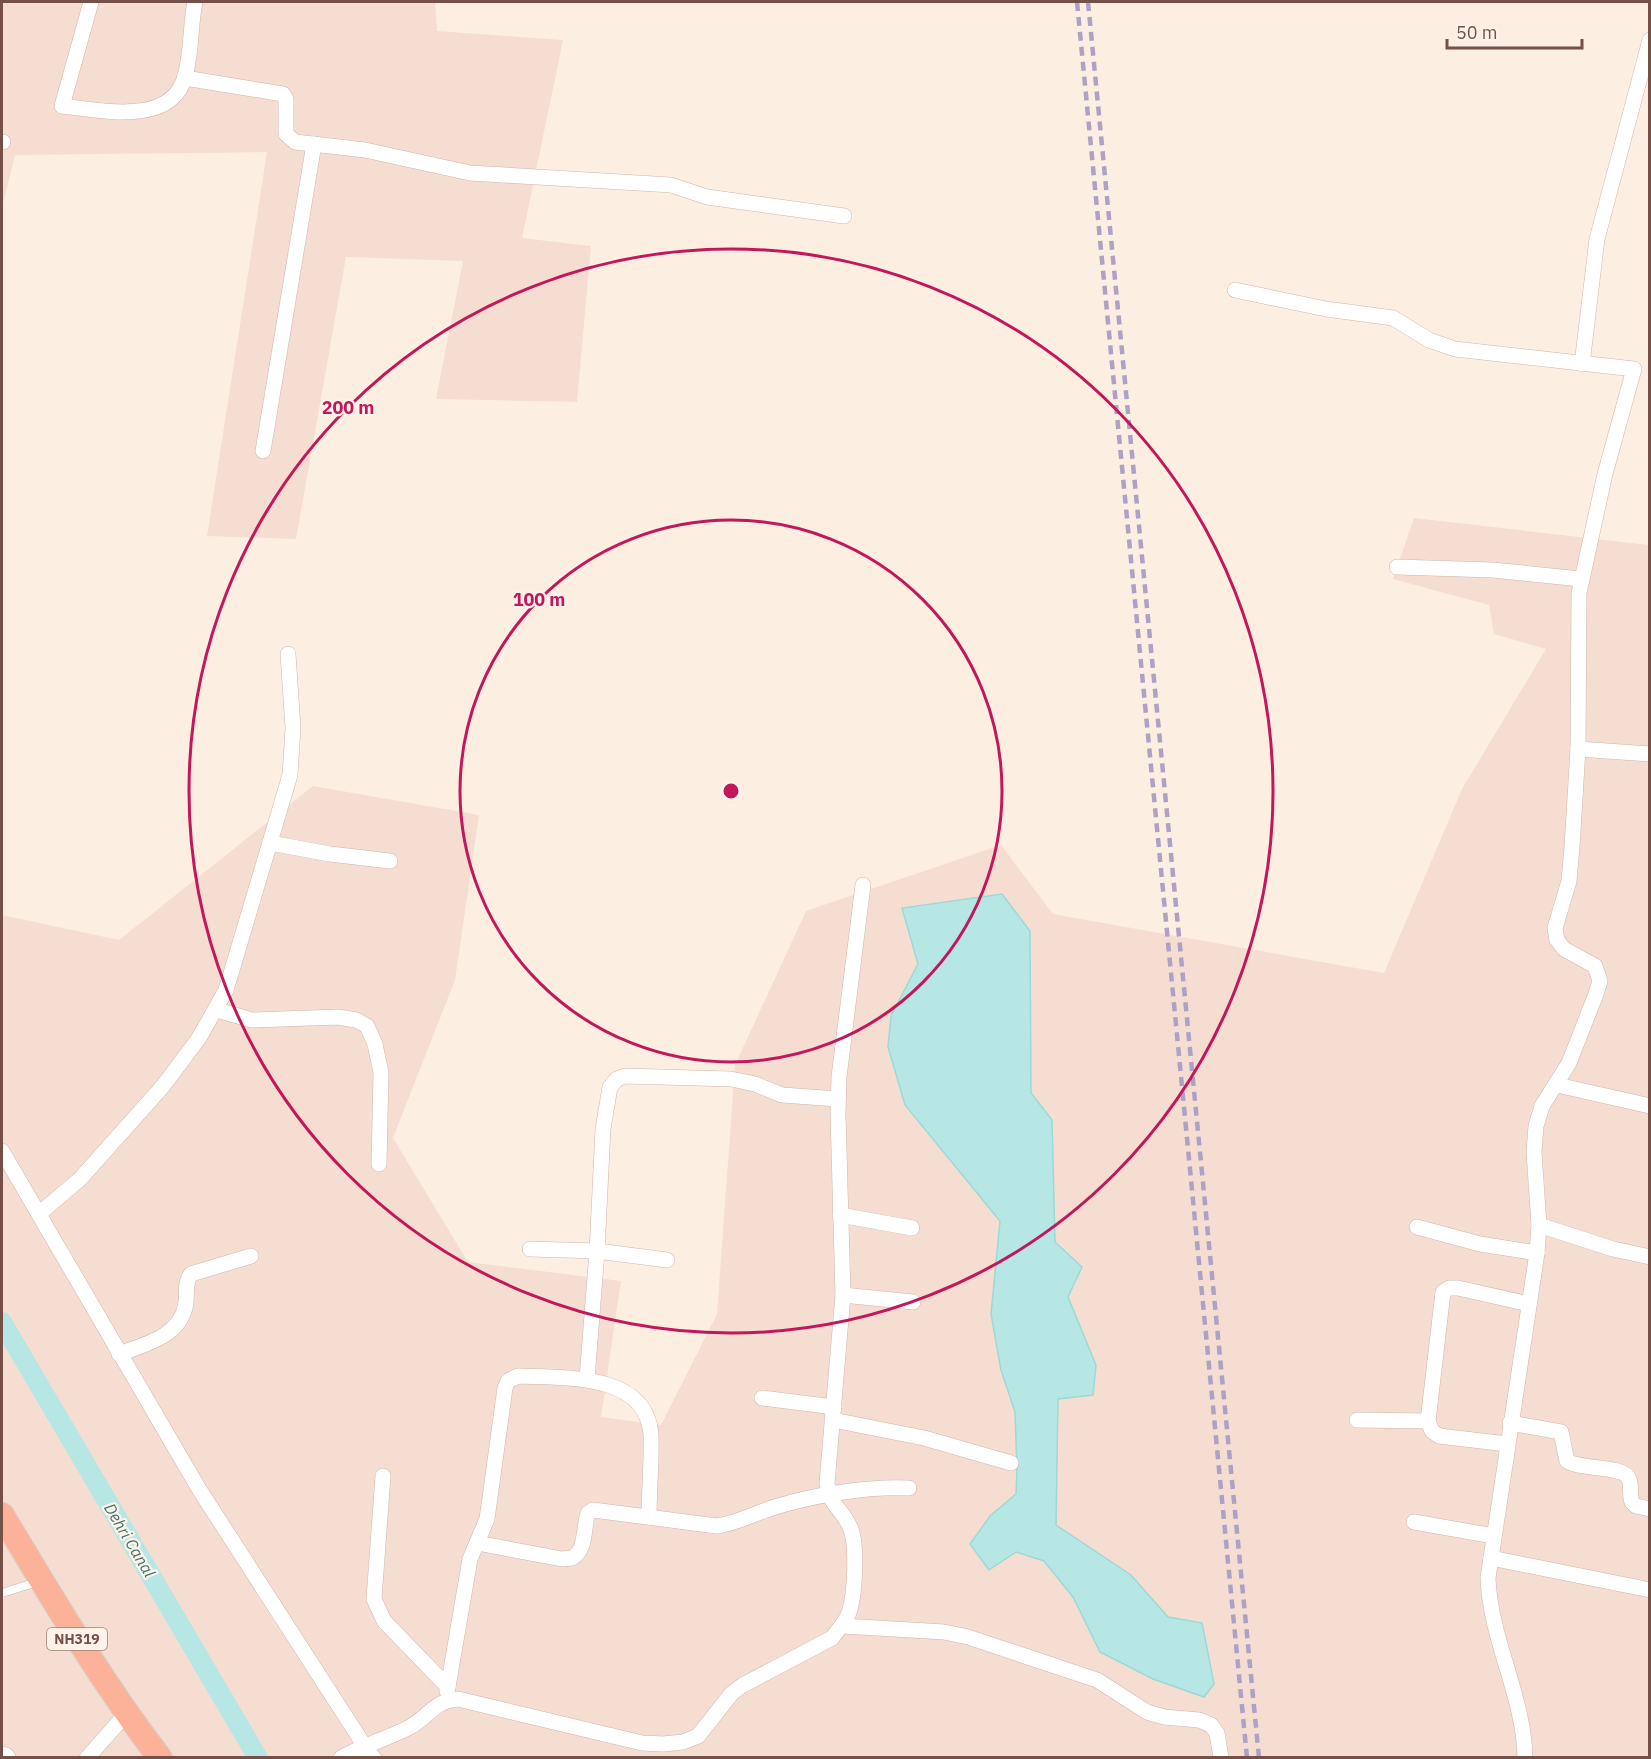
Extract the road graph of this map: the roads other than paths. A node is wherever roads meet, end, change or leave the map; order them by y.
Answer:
1 (91, 2) edge
2 (195, 2) edge
3 (1650, 40) edge
4 (185, 78) junction
5 (314, 144) junction
6 (843, 216) dead end
7 (1235, 290) dead end
8 (1582, 364) junction
9 (1634, 369) junction
10 (1650, 372) edge
11 (263, 451) dead end
12 (1397, 567) dead end
13 (1581, 579) junction
14 (288, 654) dead end
15 (1578, 750) junction
16 (1650, 754) edge
17 (270, 843) junction
18 (390, 861) dead end
19 (863, 885) dead end
20 (217, 1010) junction
21 (1557, 1084) junction
22 (838, 1099) junction
23 (1650, 1106) edge
24 (2, 1151) edge
25 (379, 1164) dead end
26 (40, 1213) junction
27 (840, 1215) junction
28 (1539, 1225) junction
29 (1417, 1227) dead end
30 (912, 1228) dead end
31 (530, 1249) dead end
32 (597, 1251) junction
33 (1537, 1253) junction
34 (251, 1256) dead end
35 (1650, 1257) edge
36 (667, 1260) dead end
37 (843, 1295) junction
38 (913, 1302) dead end
39 (1529, 1304) junction
40 (119, 1354) junction
41 (587, 1379) junction
42 (762, 1398) dead end
43 (834, 1414) junction
44 (1357, 1420) dead end
45 (1428, 1421) junction
46 (1510, 1423) junction
47 (1507, 1444) junction
48 (1011, 1463) dead end
49 (383, 1476) dead end
50 (909, 1488) dead end
51 (829, 1496) junction
52 (1650, 1509) edge
53 (2, 1515) edge
54 (649, 1517) junction
55 (1414, 1522) dead end
56 (1494, 1536) junction
57 (477, 1543) junction
58 (1491, 1558) junction
59 (42, 1581) junction
60 (1650, 1590) edge
61 (2, 1593) edge
62 (843, 1626) junction
63 (446, 1694) junction
64 (126, 1714) junction
65 (364, 1745) junction
66 (87, 1758) edge
67 (160, 1758) edge
68 (341, 1758) edge
69 (374, 1758) edge
70 (1221, 1758) edge
71 (1525, 1758) edge

1 - 4 street
2 - 4 street
3 - 8 street
4 - 5 street
5 - 6 street
5 - 11 street
7 - 8 street
8 - 9 street
9 - 10 street
9 - 13 street
12 - 13 street
13 - 15 street
14 - 17 street
15 - 16 street
15 - 21 street
17 - 18 street
17 - 20 street
19 - 22 street
20 - 25 street
20 - 26 street
21 - 23 street
21 - 28 street
22 - 27 street
22 - 32 street
24 - 26 street
26 - 40 street
27 - 30 street
27 - 37 street
28 - 33 street
28 - 35 street
29 - 33 street
31 - 32 street
32 - 36 street
32 - 41 street
33 - 39 street
34 - 40 street
37 - 38 street
37 - 43 street
39 - 45 street
39 - 46 street
40 - 65 street
41 - 54 street
41 - 57 street
42 - 43 street
43 - 48 street
43 - 51 street
44 - 45 street
45 - 47 street
46 - 47 street
46 - 52 street
47 - 56 street
49 - 63 street
50 - 51 street
51 - 54 street
51 - 62 street
53 - 59 highway, NH319
54 - 57 street
55 - 56 street
56 - 58 street
57 - 63 street
58 - 60 street
58 - 71 street
59 - 61 lane
59 - 64 highway, NH319
62 - 63 street
62 - 70 street
63 - 65 street
64 - 66 street
64 - 67 highway, NH319
65 - 68 street
65 - 69 street

